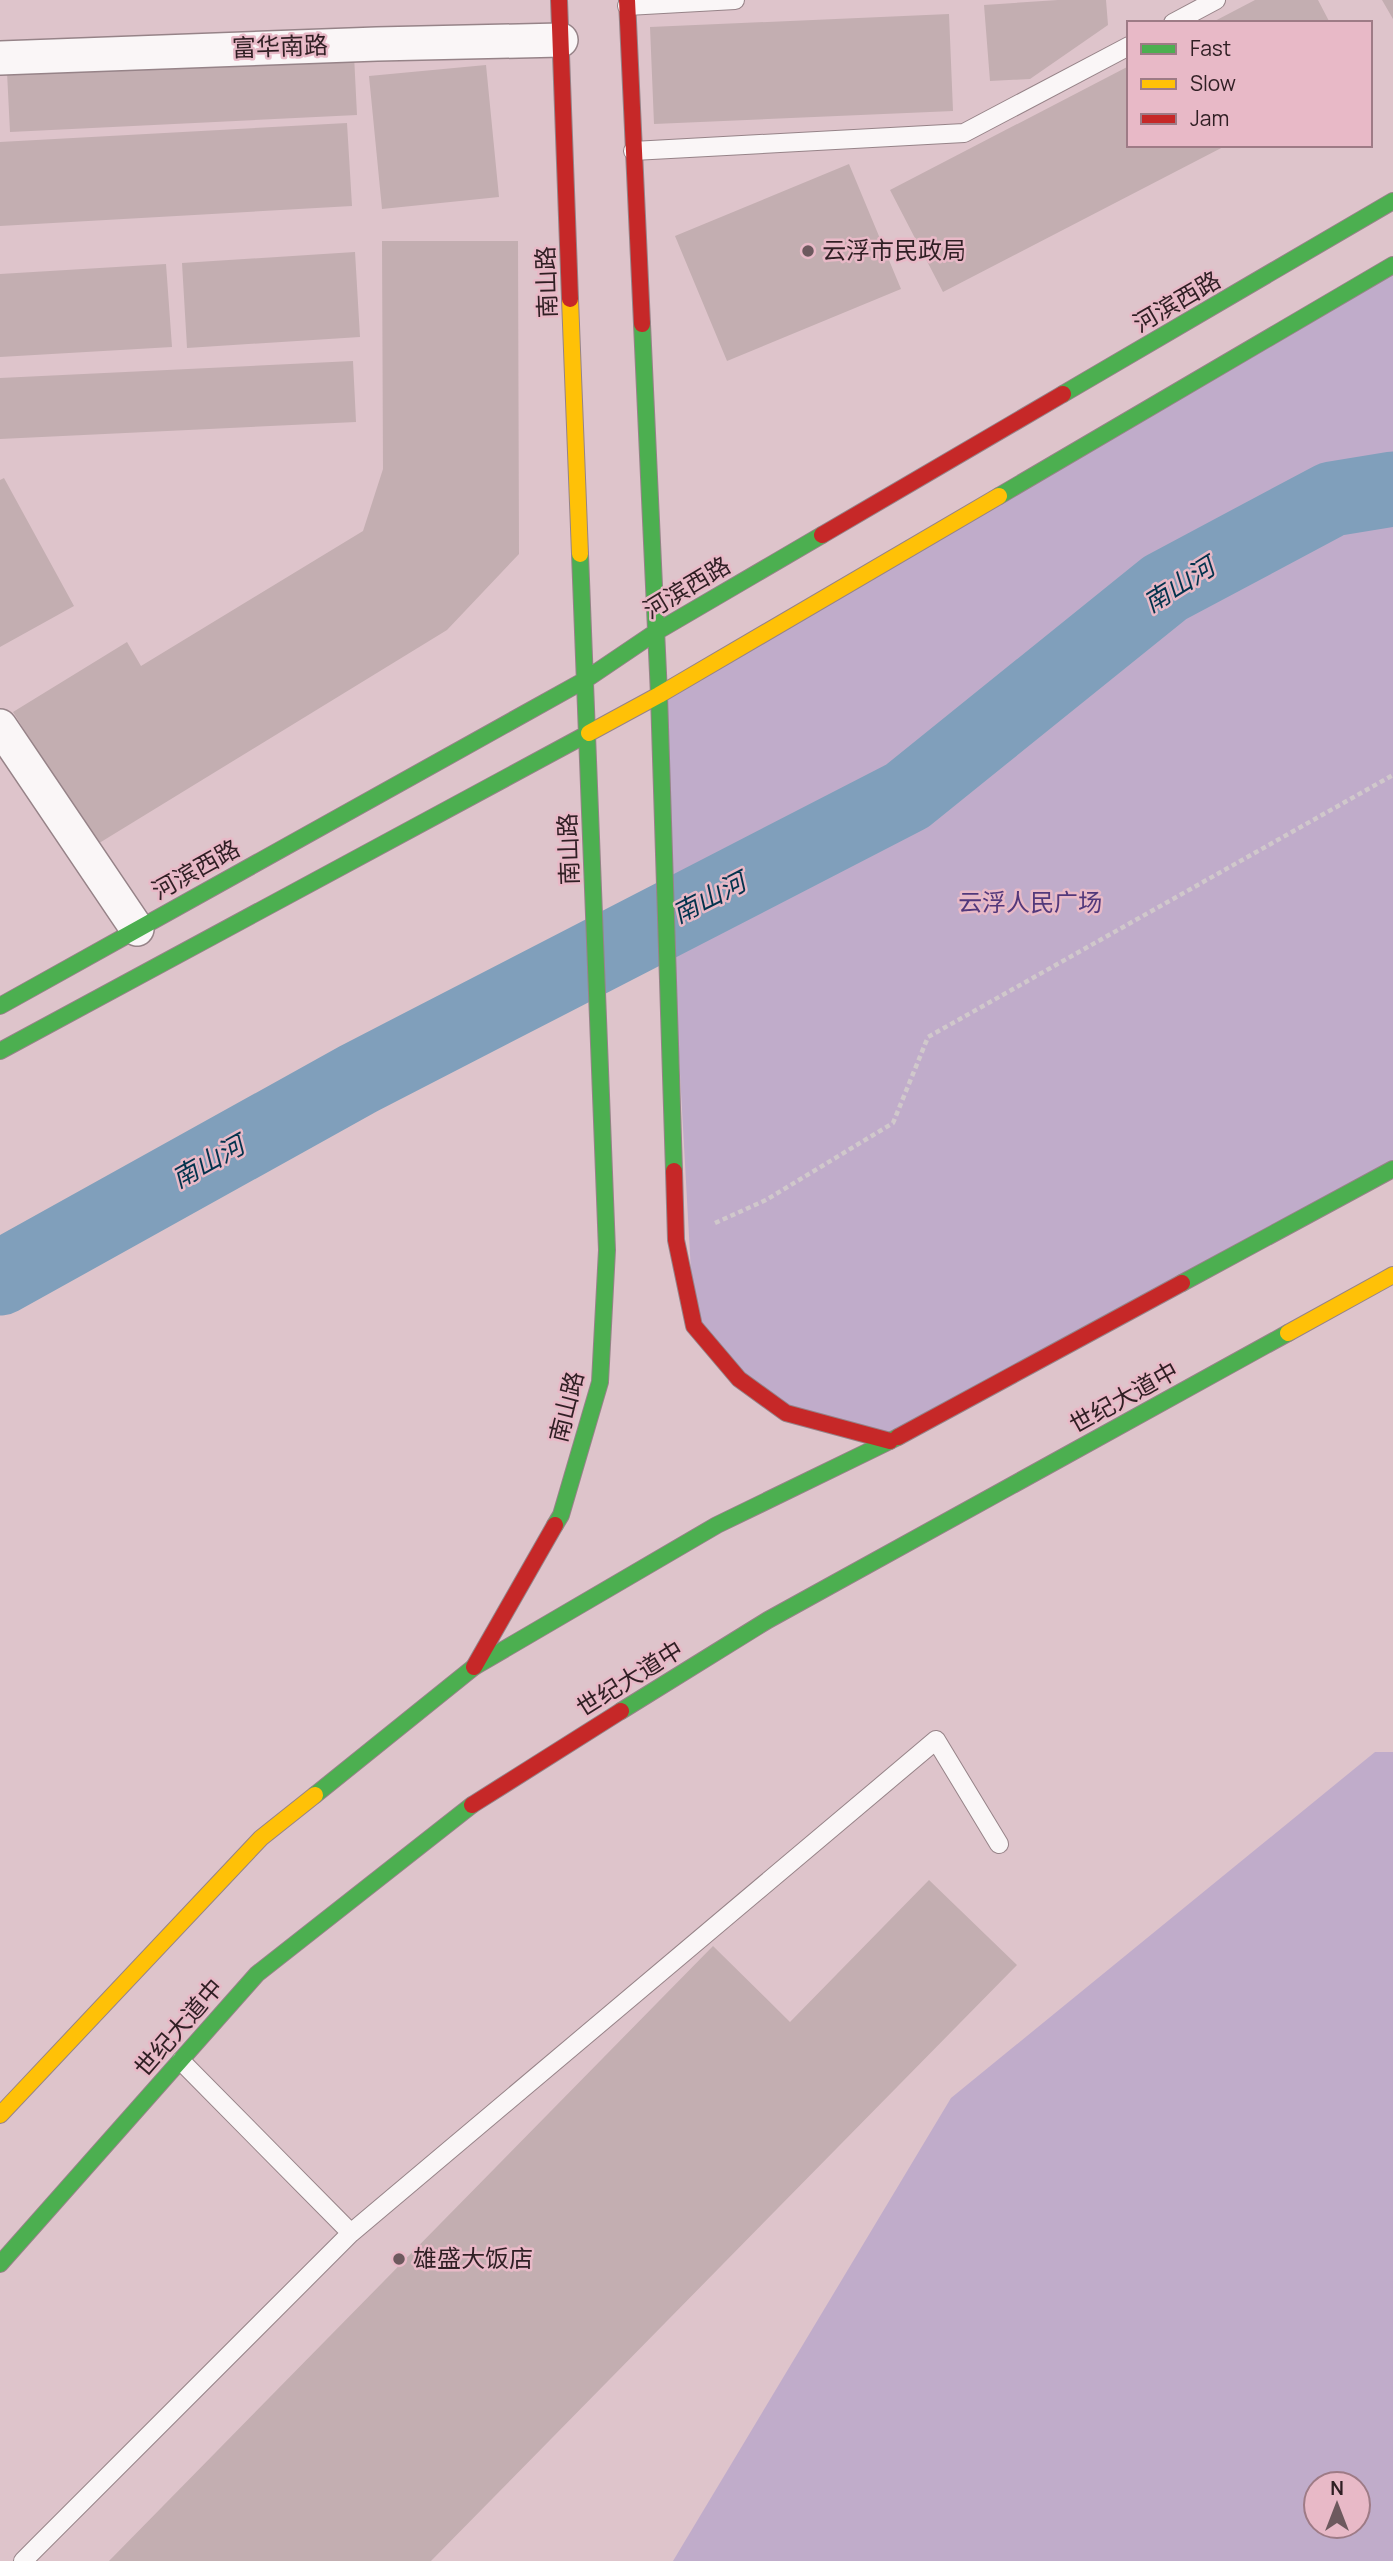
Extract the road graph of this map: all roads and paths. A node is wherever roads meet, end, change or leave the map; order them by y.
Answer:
1 (559, 0) edge
2 (735, 0) edge
3 (1216, 0) edge
4 (627, 3) edge
5 (1177, 21) edge
6 (561, 40) junction
7 (1127, 47) edge
8 (0, 58) edge
9 (634, 151) junction
10 (1393, 201) edge
11 (1393, 265) edge
12 (656, 632) junction
13 (585, 680) junction
14 (659, 695) junction
15 (0, 726) edge
16 (587, 734) junction
17 (1393, 775) edge
18 (136, 929) junction
19 (0, 1006) edge
20 (0, 1051) edge
21 (1393, 1169) edge
22 (676, 1240) junction
23 (1393, 1275) edge
24 (890, 1441) junction
25 (474, 1667) junction
26 (999, 1844) dead end
27 (181, 2061) junction
28 (0, 2115) edge
29 (351, 2232) junction
30 (0, 2264) edge
31 (23, 2561) edge

1 - 6 main road, 南山路
2 - 4 lane
3 - 5 lane
4 - 9 main road
6 - 8 street, 富华南路
6 - 13 main road, 南山路
7 - 9 lane
9 - 12 main road
10 - 12 main road, 河滨西路
11 - 14 main road
12 - 13 main road, 河滨西路
12 - 14 main road
13 - 16 main road, 南山路
13 - 18 main road, 河滨西路
14 - 16 main road
14 - 22 main road
15 - 18 street
16 - 20 main road
16 - 25 main road, 南山路
17 - 22 path
18 - 19 main road, 河滨西路
21 - 24 main road
22 - 24 main road
23 - 27 main road, 世纪大道中
24 - 25 main road
25 - 28 main road
26 - 29 lane
27 - 29 lane
27 - 30 main road, 世纪大道中
29 - 31 lane

